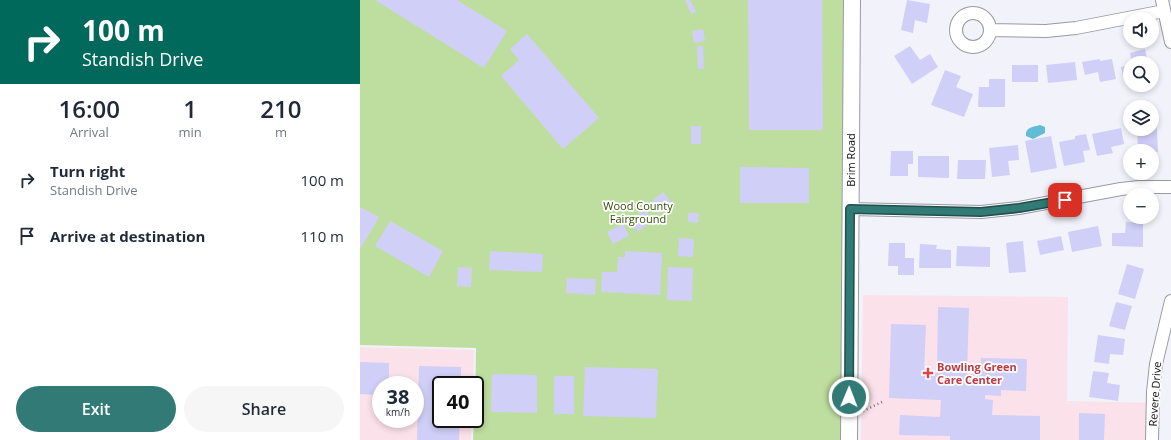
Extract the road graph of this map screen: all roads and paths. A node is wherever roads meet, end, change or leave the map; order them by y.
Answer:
1 (852, 0) edge
2 (1163, 6) edge
3 (990, 30) dead end
4 (1171, 42) edge
5 (1171, 187) edge
6 (850, 209) junction
7 (1171, 301) edge
8 (884, 401) dead end
9 (849, 413) junction
10 (848, 440) edge
11 (1152, 440) edge

1 - 6 street, Brim Road
2 - 3 street
2 - 4 street
5 - 6 street
6 - 9 street, Brim Road
7 - 11 street, Revere Drive
8 - 9 path
9 - 10 street, Brim Road

